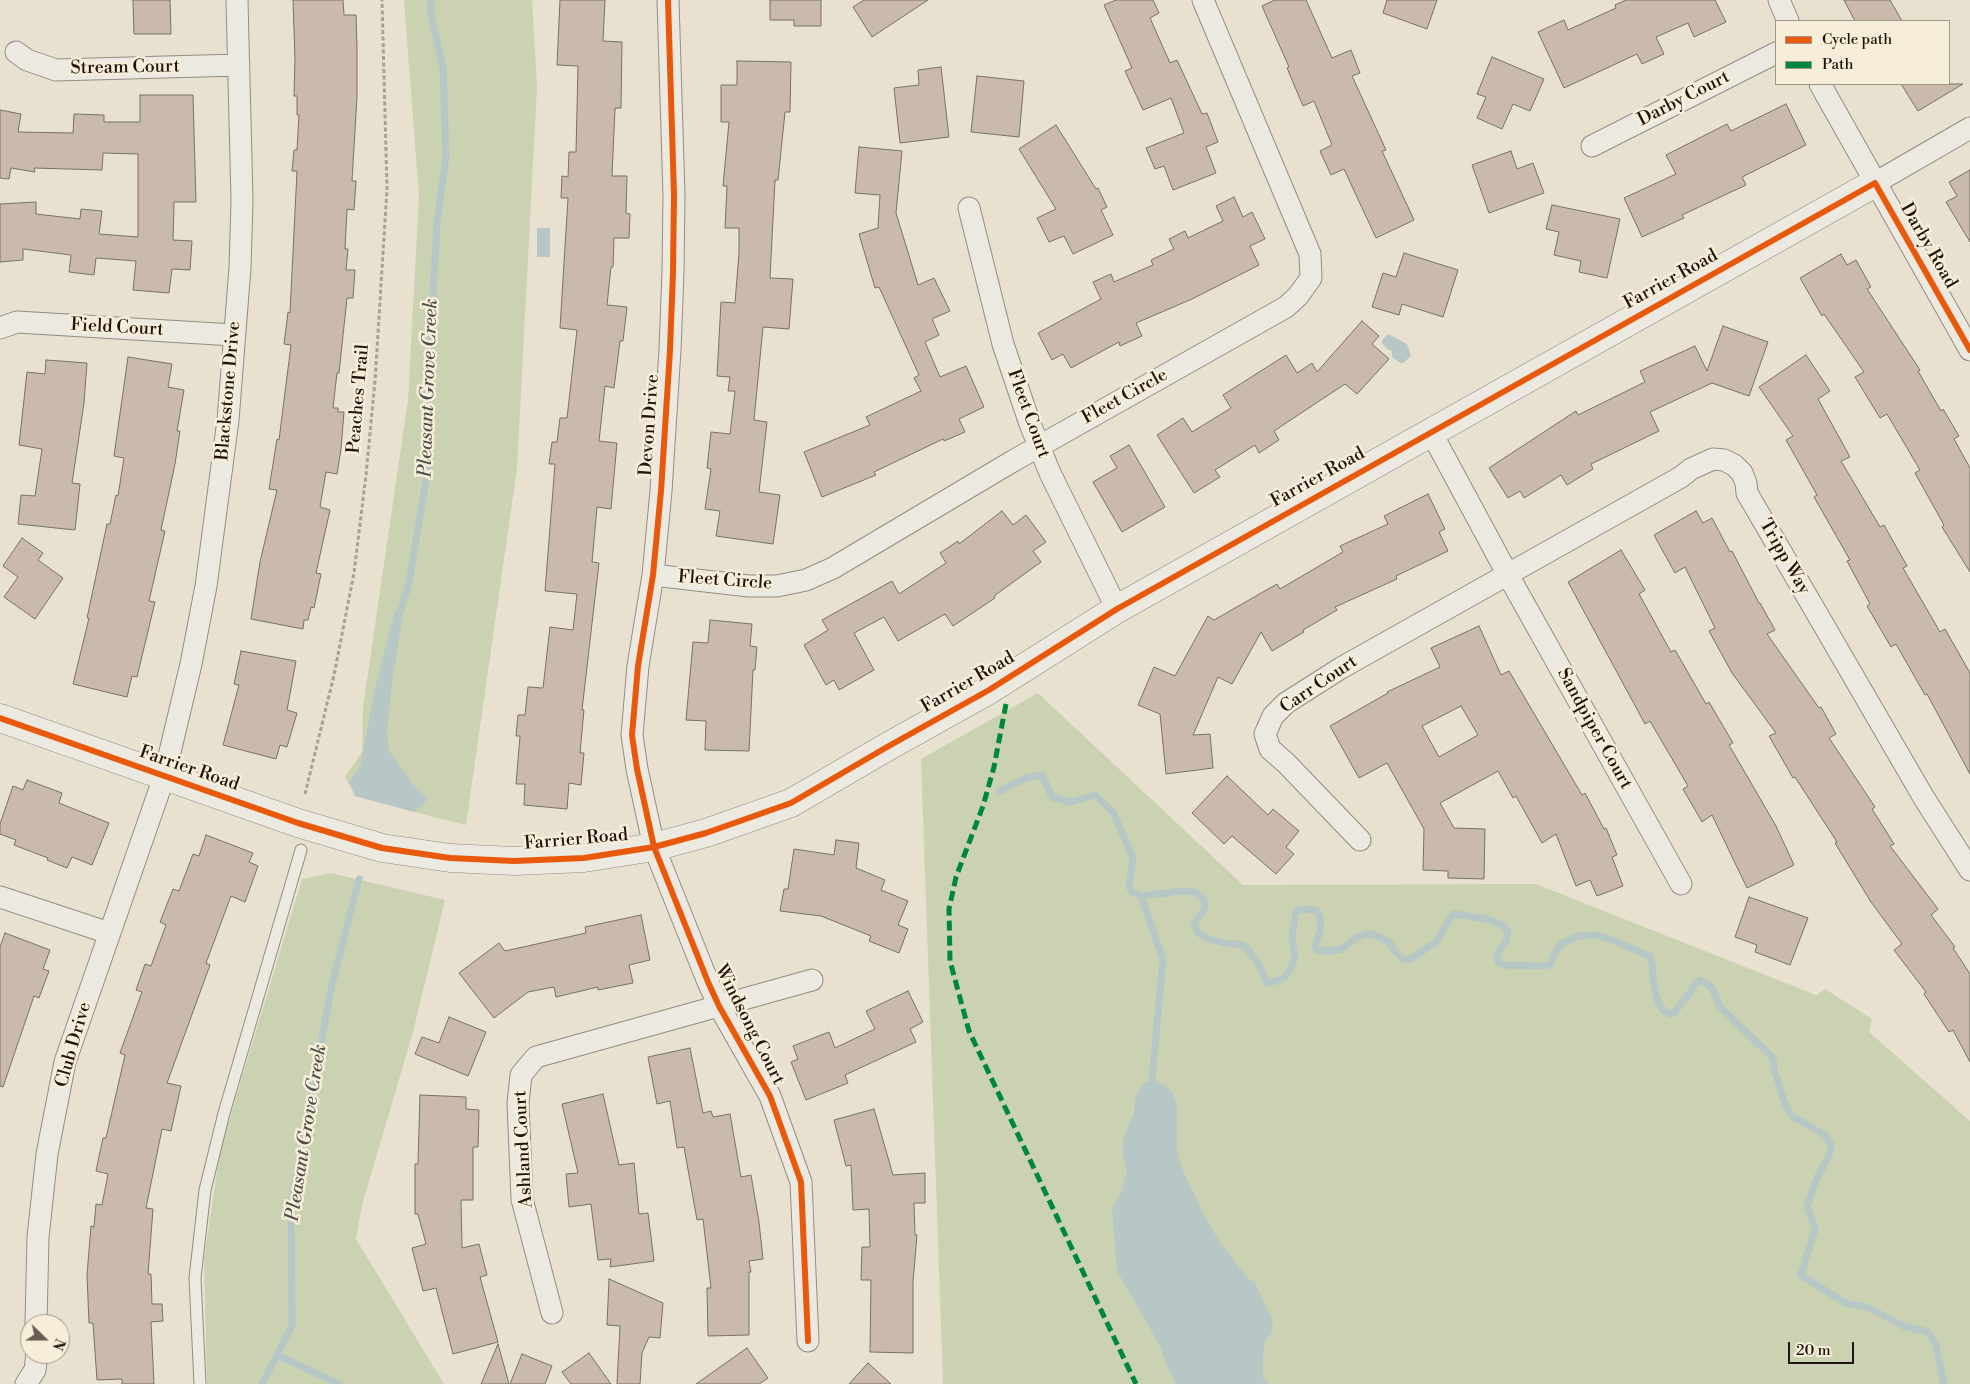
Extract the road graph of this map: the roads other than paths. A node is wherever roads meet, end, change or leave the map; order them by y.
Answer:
1 (237, 0) edge
2 (668, 0) edge
3 (1203, 0) edge
4 (1779, 0) edge
5 (1788, 20) edge
6 (16, 52) dead end
7 (1775, 54) edge
8 (239, 65) junction
9 (1821, 85) edge
10 (1970, 128) edge
11 (1592, 146) dead end
12 (1875, 183) junction
13 (969, 208) dead end
14 (0, 328) edge
15 (234, 335) junction
16 (1970, 350) edge
17 (1431, 432) junction
18 (1038, 447) junction
19 (653, 575) junction
20 (1508, 575) junction
21 (1117, 609) junction
22 (0, 718) edge
23 (164, 777) junction
24 (1360, 840) dead end
25 (654, 847) junction
26 (301, 850) dead end
27 (1970, 870) edge
28 (1681, 884) dead end
29 (0, 897) edge
30 (109, 933) junction
31 (812, 980) dead end
32 (720, 1006) junction
33 (552, 1312) dead end
34 (36, 1314) edge
35 (808, 1341) dead end
36 (36, 1364) edge
37 (26, 1384) edge
38 (200, 1384) edge

1 - 8 street, Blackstone Drive
2 - 19 street, Devon Drive
3 - 18 street, Fleet Circle
4 - 5 street
6 - 8 street, Stream Court
7 - 11 street, Darby Court
8 - 15 street, Blackstone Drive
9 - 12 street, Darby Road
10 - 12 street, Farrier Road
12 - 16 street, Darby Road
12 - 17 street, Farrier Road
13 - 18 street, Fleet Court
14 - 15 street, Field Court
15 - 23 street, Blackstone Drive
17 - 20 street, Sandpiper Court
17 - 21 street, Farrier Road
18 - 19 street, Fleet Circle
18 - 21 street, Fleet Court
19 - 25 street, Devon Drive
20 - 24 street, Carr Court
20 - 27 street, Tripp Way
20 - 28 street, Sandpiper Court
21 - 25 street, Farrier Road
22 - 23 street, Farrier Road
23 - 25 street, Farrier Road
23 - 30 street, Club Drive
25 - 32 street, Windsong Court
26 - 38 lane
29 - 30 street
30 - 34 street, Club Drive
31 - 32 street, Ashland Court
32 - 33 street, Ashland Court
32 - 35 street, Windsong Court
36 - 37 street

